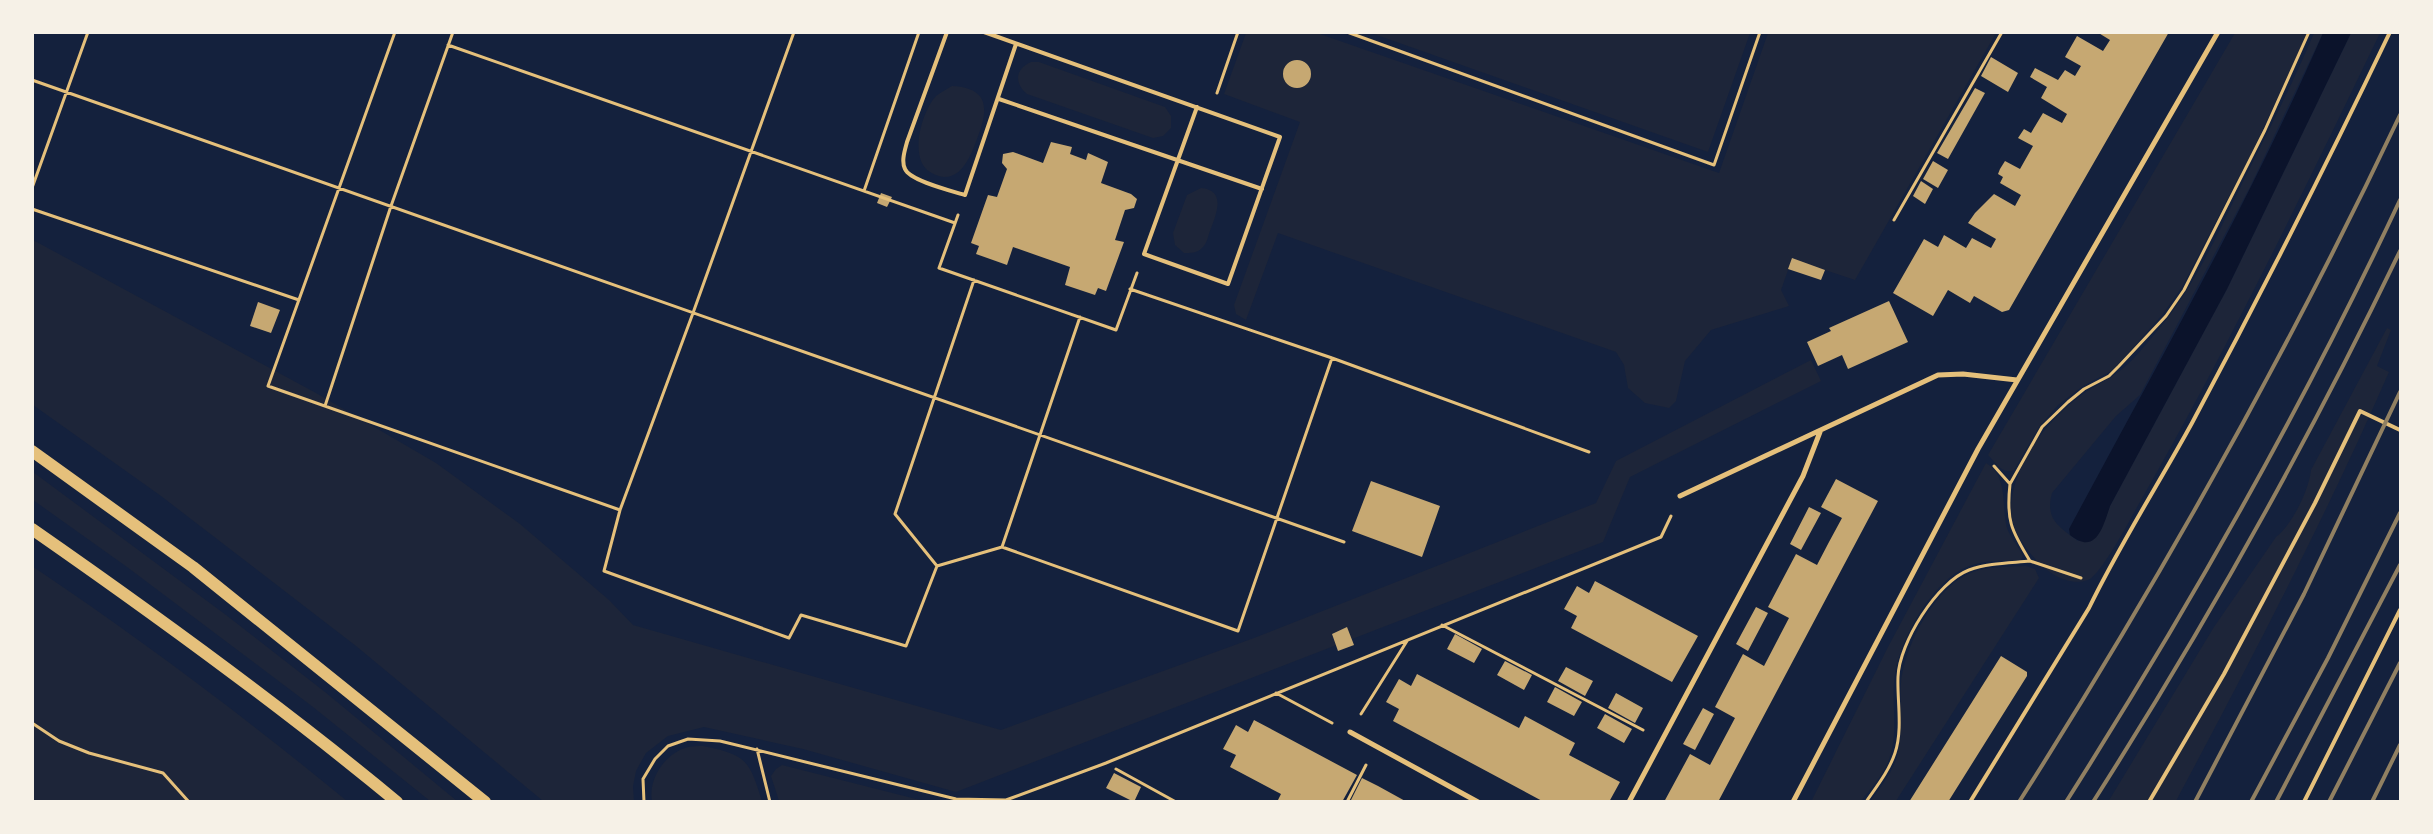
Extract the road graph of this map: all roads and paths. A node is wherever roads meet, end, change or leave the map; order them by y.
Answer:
1 (88, 32) edge
2 (394, 32) edge
3 (453, 32) edge
4 (794, 32) edge
5 (919, 32) edge
6 (948, 32) edge
7 (984, 32) edge
8 (1238, 32) edge
9 (1347, 32) edge
10 (1760, 32) edge
11 (2002, 32) edge
12 (2218, 32) edge
13 (2309, 32) edge
14 (2390, 32) edge
15 (1016, 44) junction
16 (448, 45) junction
17 (32, 80) edge
18 (67, 92) junction
19 (998, 99) junction
20 (1197, 107) junction
21 (1211, 112) junction
22 (752, 152) junction
23 (1178, 160) junction
24 (32, 188) edge
25 (339, 188) junction
26 (1262, 189) junction
27 (864, 191) junction
28 (965, 195) junction
29 (391, 206) junction
30 (32, 209) edge
31 (1894, 220) dead end
32 (955, 223) junction
33 (1144, 254) junction
34 (974, 280) junction
35 (1130, 289) junction
36 (299, 300) junction
37 (694, 313) junction
38 (1080, 317) junction
39 (1332, 358) junction
40 (2017, 380) junction
41 (935, 398) junction
42 (325, 406) junction
43 (2400, 430) edge
44 (1820, 432) junction
45 (1040, 436) junction
46 (1978, 449) junction
47 (32, 451) edge
48 (1589, 452) dead end
49 (2010, 484) junction
50 (1680, 496) joint
51 (620, 510) junction
52 (1277, 519) junction
53 (32, 529) edge
54 (1344, 542) dead end
55 (1002, 547) junction
56 (2030, 561) junction
57 (937, 566) junction
58 (2103, 580) junction
59 (2400, 610) edge
60 (1442, 625) junction
61 (1407, 641) junction
62 (1275, 692) junction
63 (32, 723) edge
64 (1350, 732) junction
65 (1661, 740) junction
66 (1375, 746) junction
67 (757, 750) junction
68 (1116, 769) dead end
69 (956, 800) edge
70 (189, 802) edge
71 (398, 802) edge
72 (485, 802) edge
73 (644, 802) edge
74 (770, 802) edge
75 (1176, 802) edge
76 (1347, 802) edge
77 (1478, 802) edge
78 (1629, 802) edge
79 (1793, 802) edge
80 (1866, 802) edge
81 (1970, 802) edge
82 (2149, 802) edge
83 (2304, 802) edge

1 - 18 path
2 - 25 path
3 - 16 path
4 - 22 path
5 - 27 path
6 - 28 lane
7 - 15 lane
8 - 21 path
9 - 10 path
11 - 31 path
12 - 40 street
13 - 49 path
14 - 58 lane
15 - 19 lane
15 - 20 lane
16 - 22 path
16 - 29 path
17 - 18 path
18 - 24 path
18 - 25 path
19 - 23 lane
19 - 28 lane
20 - 21 lane
20 - 23 lane
21 - 26 lane
22 - 27 path
22 - 37 path
23 - 26 lane
23 - 33 lane
25 - 29 path
25 - 36 path
26 - 33 lane
27 - 32 path
28 - 32 path
29 - 37 path
29 - 42 path
30 - 36 path
32 - 34 path
33 - 35 path
34 - 38 path
34 - 41 path
35 - 38 path
35 - 39 path
36 - 42 path
37 - 41 path
37 - 51 path
38 - 45 path
39 - 48 path
39 - 52 path
40 - 44 street
40 - 46 street
41 - 45 path
41 - 57 path
42 - 51 path
43 - 82 lane
44 - 50 street
44 - 65 street
45 - 52 path
45 - 55 path
46 - 49 path
46 - 79 street
47 - 72 main road
49 - 56 path
50 - 60 path
51 - 57 path
52 - 54 path
52 - 55 path
53 - 71 main road
55 - 57 path
56 - 58 path
56 - 80 path
58 - 81 lane
59 - 83 lane
60 - 61 path
60 - 65 path
61 - 62 path
61 - 64 path
62 - 64 path
62 - 69 path
63 - 70 path
64 - 66 street
65 - 78 street
66 - 76 path
66 - 77 street
67 - 69 path
67 - 73 path
67 - 74 path
68 - 75 path

